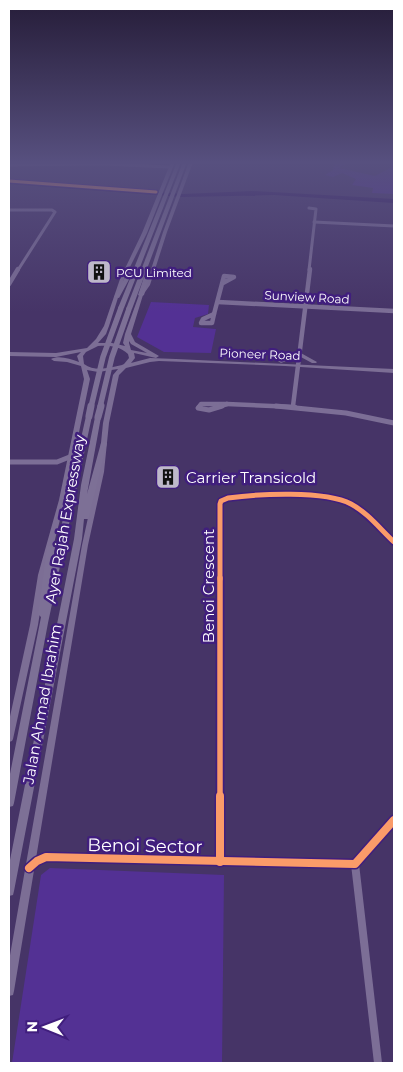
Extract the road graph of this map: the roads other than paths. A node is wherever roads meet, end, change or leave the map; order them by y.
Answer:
1 (54, 212) edge
2 (152, 212) edge
3 (157, 212) edge
4 (166, 212) edge
5 (172, 212) edge
6 (315, 217) dead end
7 (314, 222) junction
8 (394, 226) edge
9 (140, 257) junction
10 (145, 269) junction
11 (223, 283) dead end
12 (9, 284) edge
13 (141, 295) junction
14 (118, 297) junction
15 (218, 302) junction
16 (305, 307) junction
17 (394, 311) edge
18 (215, 314) dead end
19 (128, 334) junction
20 (89, 348) junction
21 (129, 350) junction
22 (299, 354) junction
23 (9, 356) edge
24 (165, 357) junction
25 (281, 361) junction
26 (314, 362) junction
27 (298, 363) junction
28 (83, 365) junction
29 (125, 366) junction
30 (394, 367) edge
31 (394, 371) edge
32 (228, 404) junction
33 (293, 406) junction
34 (394, 423) edge
35 (104, 444) junction
36 (72, 456) junction
37 (9, 462) edge
38 (50, 463) junction
39 (69, 470) junction
40 (78, 539) junction
41 (394, 542) edge
42 (51, 547) junction
43 (44, 623) junction
44 (9, 739) edge
45 (9, 804) edge
46 (394, 820) edge
47 (33, 846) junction
48 (46, 858) junction
49 (220, 862) junction
50 (355, 864) junction
51 (29, 868) junction
52 (9, 891) edge
53 (9, 991) edge
54 (378, 1063) edge

1 - 12 street
2 - 14 main road
3 - 9 highway, Ayer Rajah Expressway
4 - 10 highway, Ayer Rajah Expressway
5 - 13 main road
6 - 7 street
7 - 8 street
7 - 16 street
9 - 14 highway
9 - 43 highway, Ayer Rajah Expressway, bridge
10 - 13 highway
10 - 40 highway, Ayer Rajah Expressway, bridge
11 - 15 street
13 - 19 main road
14 - 20 main road
15 - 16 street, Sunview Road
15 - 18 street
16 - 17 street, Sunview Road
16 - 22 street
19 - 21 main road
19 - 24 main road
20 - 21 main road, Pioneer Road
20 - 23 main road, Pioneer Road
20 - 28 main road
21 - 24 main road, Pioneer Road
21 - 29 main road, Jalan Ahmad Ibrahim
22 - 25 main road
22 - 26 main road
22 - 27 street
23 - 28 main road, Pioneer Road
24 - 25 main road, Pioneer Road
25 - 27 main road, Pioneer Road
26 - 27 main road, Pioneer Road
26 - 30 main road, Pioneer Road
27 - 29 main road, Pioneer Road
27 - 31 main road, Pioneer Road
27 - 33 street
28 - 29 main road, Pioneer Road
28 - 36 main road, Jalan Ahmad Ibrahim
29 - 35 main road, Jalan Ahmad Ibrahim
32 - 32 street
32 - 33 street
33 - 34 street
35 - 40 highway
35 - 47 main road, Jalan Ahmad Ibrahim
36 - 38 street
36 - 39 main road, Jalan Ahmad Ibrahim
37 - 38 street
38 - 39 street
39 - 42 main road, Jalan Ahmad Ibrahim
40 - 52 highway, Ayer Rajah Expressway
41 - 49 street, Benoi Crescent
42 - 43 highway
42 - 44 main road, Jalan Ahmad Ibrahim
43 - 45 highway, Ayer Rajah Expressway
46 - 50 street
47 - 48 street
47 - 51 main road, Jalan Ahmad Ibrahim
48 - 49 street, Benoi Sector
48 - 51 street
49 - 50 street, Benoi Sector
50 - 54 street
51 - 53 main road, Jalan Ahmad Ibrahim

